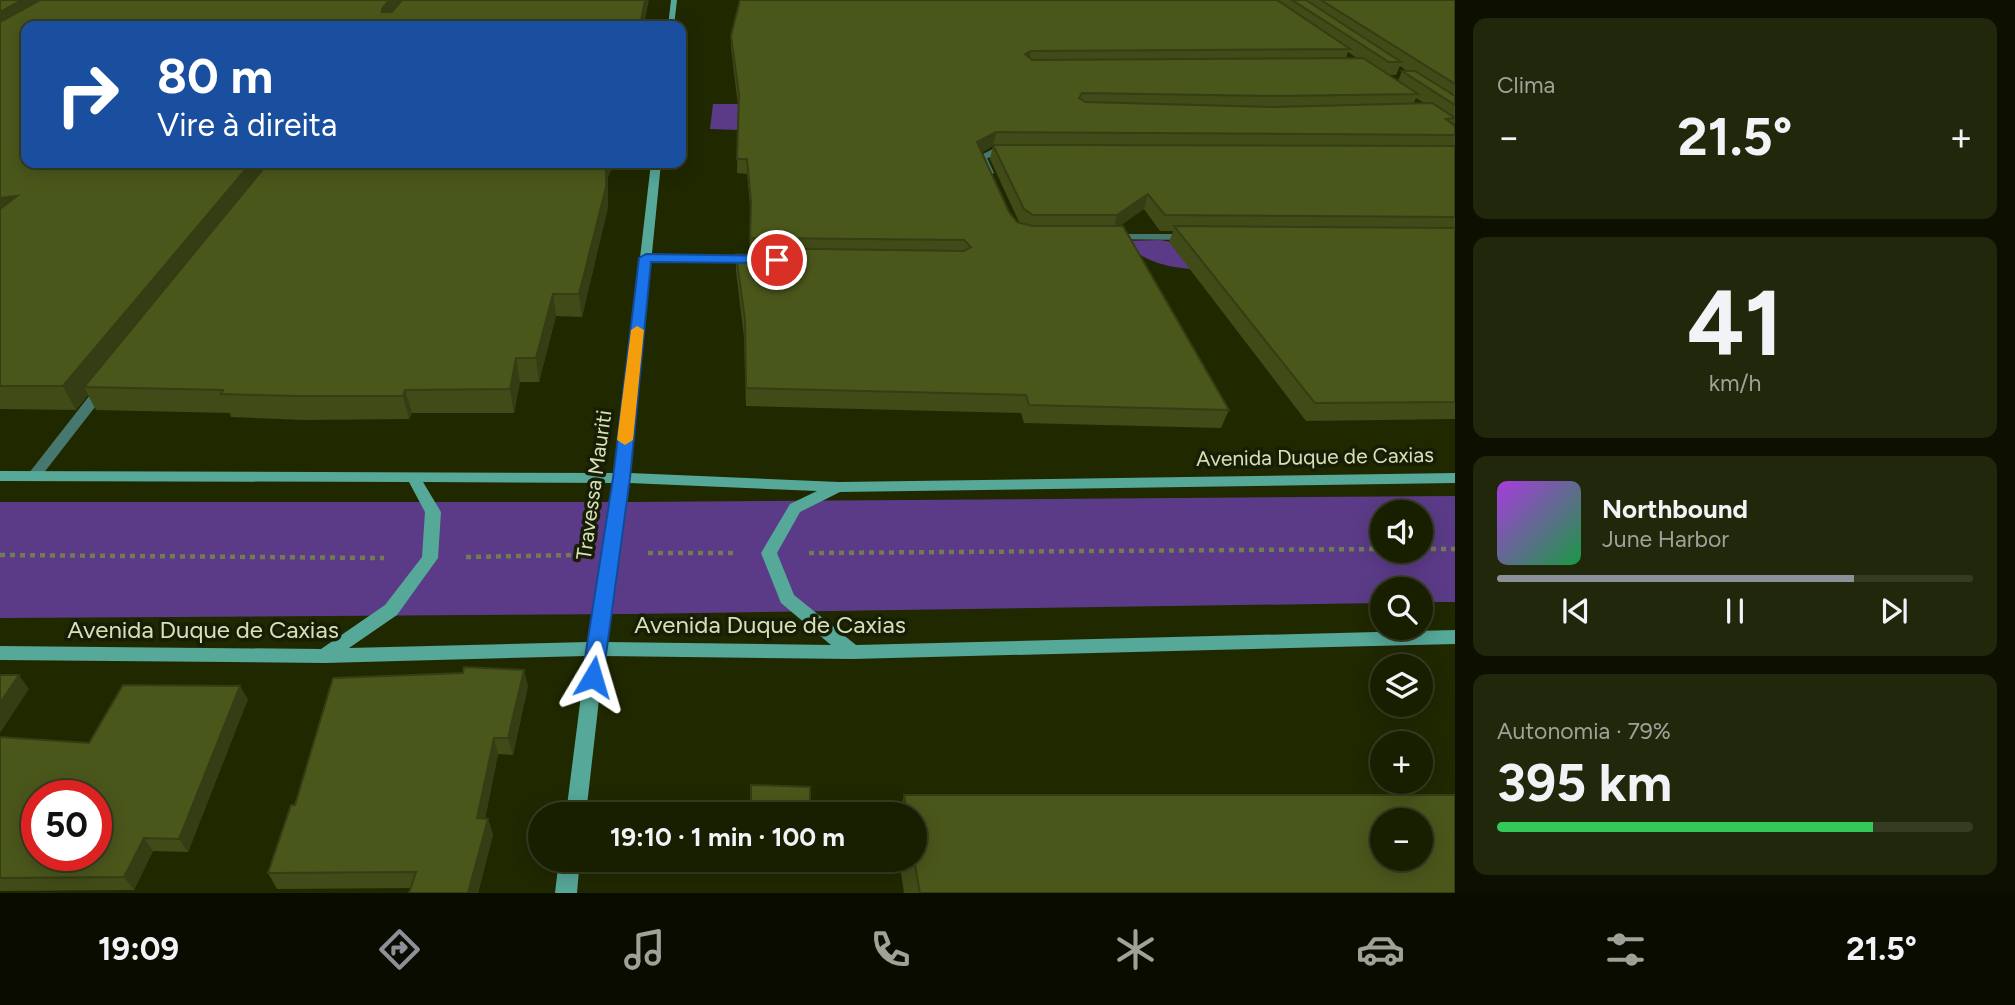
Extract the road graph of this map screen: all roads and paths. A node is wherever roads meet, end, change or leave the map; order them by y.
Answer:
1 (674, 0) edge
2 (672, 21) edge
3 (1020, 152) edge
4 (655, 168) edge
5 (992, 180) edge
6 (1097, 237) edge
7 (1205, 237) edge
8 (646, 258) junction
9 (769, 260) edge
10 (110, 379) edge
11 (0, 476) edge
12 (34, 476) junction
13 (622, 478) junction
14 (1455, 478) edge
15 (414, 479) junction
16 (839, 487) junction
17 (1370, 549) edge
18 (1433, 549) edge
19 (1455, 549) edge
20 (768, 553) junction
21 (609, 554) junction
22 (0, 555) edge
23 (430, 558) junction
24 (1455, 637) edge
25 (596, 649) junction
26 (852, 652) junction
27 (0, 653) edge
28 (325, 656) junction
29 (577, 802) edge
30 (568, 872) edge
31 (566, 893) edge

1 - 2 main road
3 - 5 street
4 - 8 main road, Travessa Mauriti
6 - 7 street
8 - 9 street
8 - 13 main road, Travessa Mauriti
10 - 12 street
11 - 12 main road, Avenida Duque de Caxias
12 - 15 main road, Avenida Duque de Caxias
13 - 15 main road, Avenida Duque de Caxias
13 - 16 main road, Avenida Duque de Caxias
13 - 21 main road, Travessa Mauriti
14 - 16 main road, Avenida Duque de Caxias
15 - 23 main road
16 - 20 main road
17 - 20 path
18 - 19 path
20 - 21 path
20 - 26 main road
21 - 23 path
21 - 25 main road, Travessa Mauriti
22 - 23 path
23 - 28 main road
24 - 26 main road, Avenida Duque de Caxias
25 - 26 main road, Avenida Duque de Caxias
25 - 28 main road, Avenida Duque de Caxias
25 - 29 main road, Travessa Mauriti
27 - 28 main road, Avenida Duque de Caxias
30 - 31 main road

